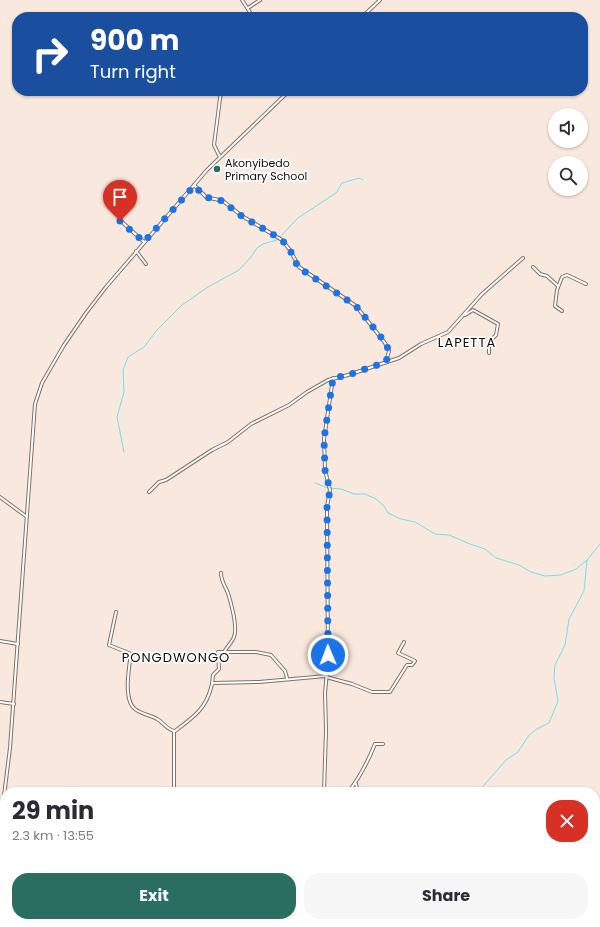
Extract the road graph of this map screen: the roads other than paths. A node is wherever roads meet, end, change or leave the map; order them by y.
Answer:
1 (242, 0) edge
2 (260, 0) edge
3 (380, 0) edge
4 (248, 8) junction
5 (250, 12) edge
6 (367, 12) edge
7 (220, 96) edge
8 (284, 96) edge
9 (220, 157) junction
10 (194, 186) junction
11 (120, 221) dead end
12 (144, 242) junction
13 (136, 251) junction
14 (522, 258) dead end
15 (146, 264) dead end
16 (532, 267) dead end
17 (586, 284) dead end
18 (558, 286) junction
19 (562, 311) dead end
20 (463, 316) junction
21 (490, 353) dead end
22 (386, 362) junction
23 (333, 378) junction
24 (149, 492) dead end
25 (0, 498) edge
26 (27, 517) junction
27 (221, 573) dead end
28 (116, 612) dead end
29 (0, 642) edge
30 (404, 642) dead end
31 (18, 644) junction
32 (224, 652) junction
33 (326, 677) junction
34 (287, 678) junction
35 (212, 684) junction
36 (0, 702) edge
37 (14, 704) junction
38 (174, 732) junction
39 (383, 744) dead end
40 (356, 783) junction
41 (6, 787) edge
42 (174, 787) edge
43 (324, 787) edge
44 (352, 787) edge
45 (357, 787) edge

1 - 4 street
2 - 4 street
3 - 6 street
4 - 5 street
7 - 9 street
8 - 9 street
9 - 10 street
10 - 12 street
10 - 22 street
11 - 12 street
12 - 13 street
13 - 15 street
13 - 26 street
14 - 20 street
16 - 18 street
17 - 18 street
18 - 19 street
20 - 21 street
20 - 22 street
22 - 23 street
23 - 24 street
23 - 33 street
25 - 26 street
26 - 31 street
27 - 32 street
28 - 38 street
29 - 31 street
30 - 33 street
31 - 37 street
32 - 34 street
32 - 35 street
33 - 34 street
33 - 43 street
34 - 35 street
35 - 38 street
36 - 37 street
37 - 41 street
38 - 42 street
39 - 40 street
40 - 44 street
40 - 45 street

